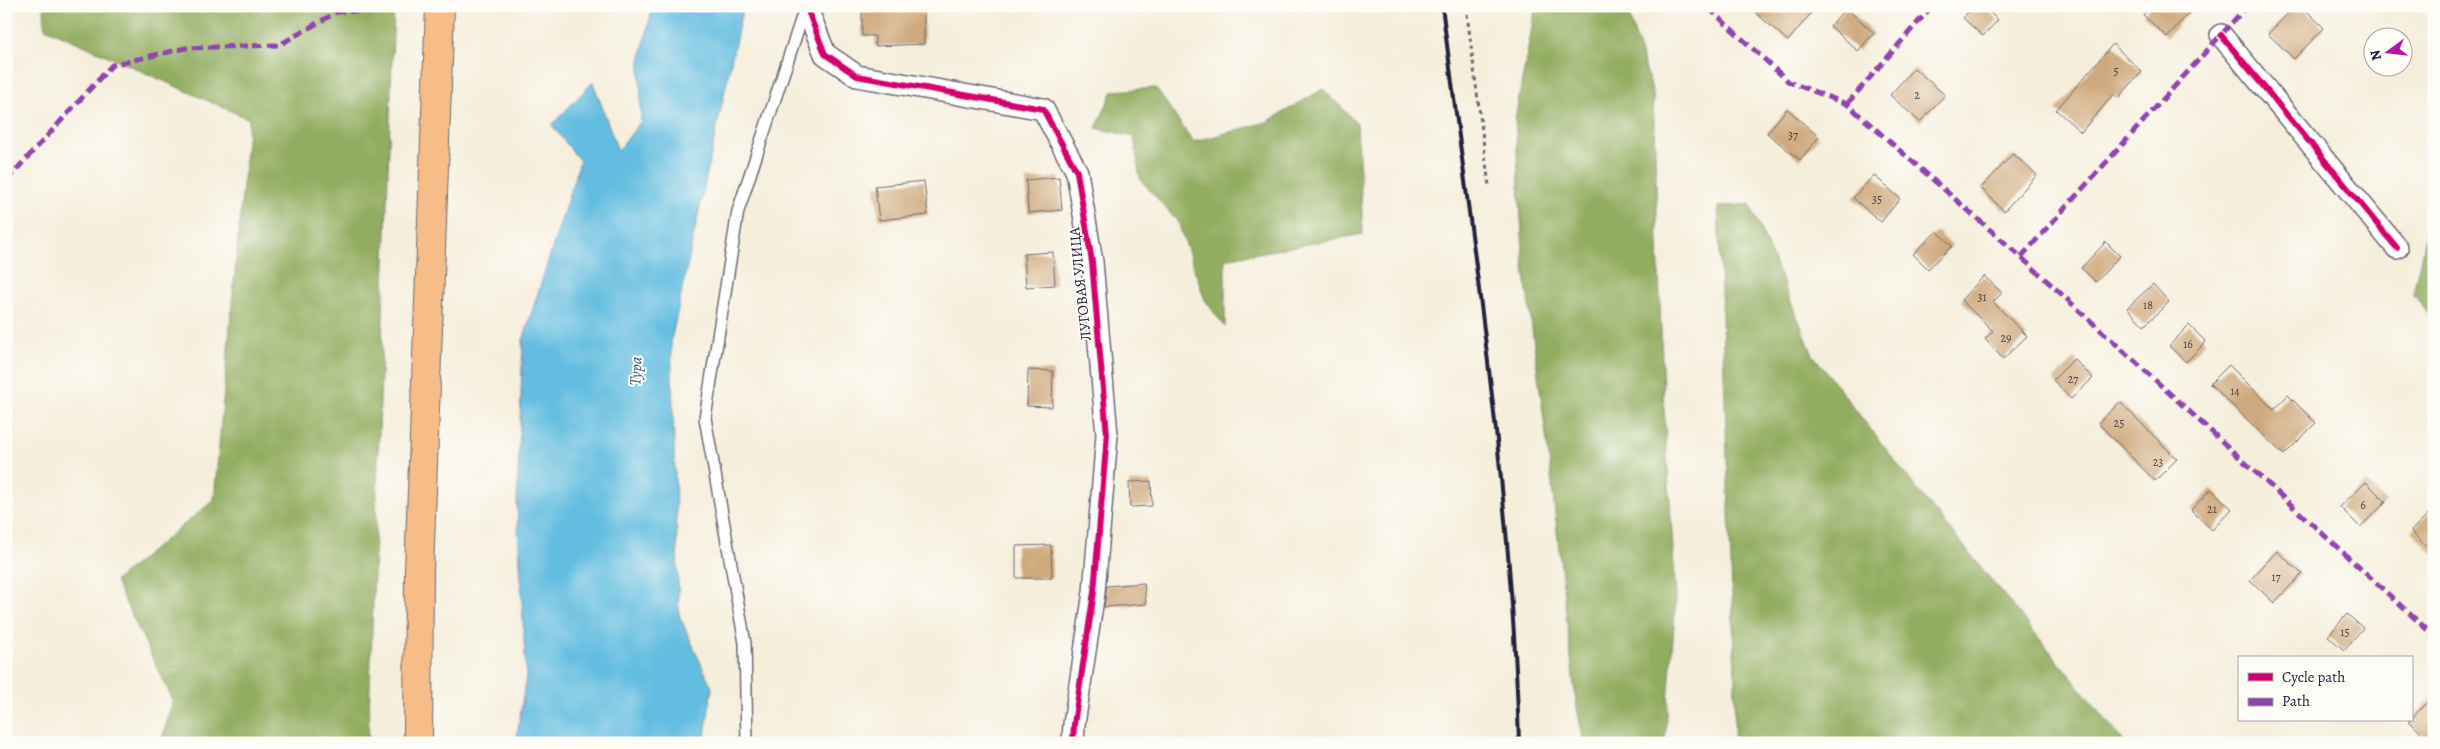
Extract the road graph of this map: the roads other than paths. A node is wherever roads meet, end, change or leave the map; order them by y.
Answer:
1 (440, 6) edge
2 (806, 6) edge
3 (2221, 35) dead end
4 (2398, 248) dead end
5 (418, 743) edge
6 (747, 743) edge
7 (1073, 743) edge

1 - 5 main road
2 - 6 lane
2 - 7 street, ЛУГОВАЯ УЛИЦА
3 - 4 street

